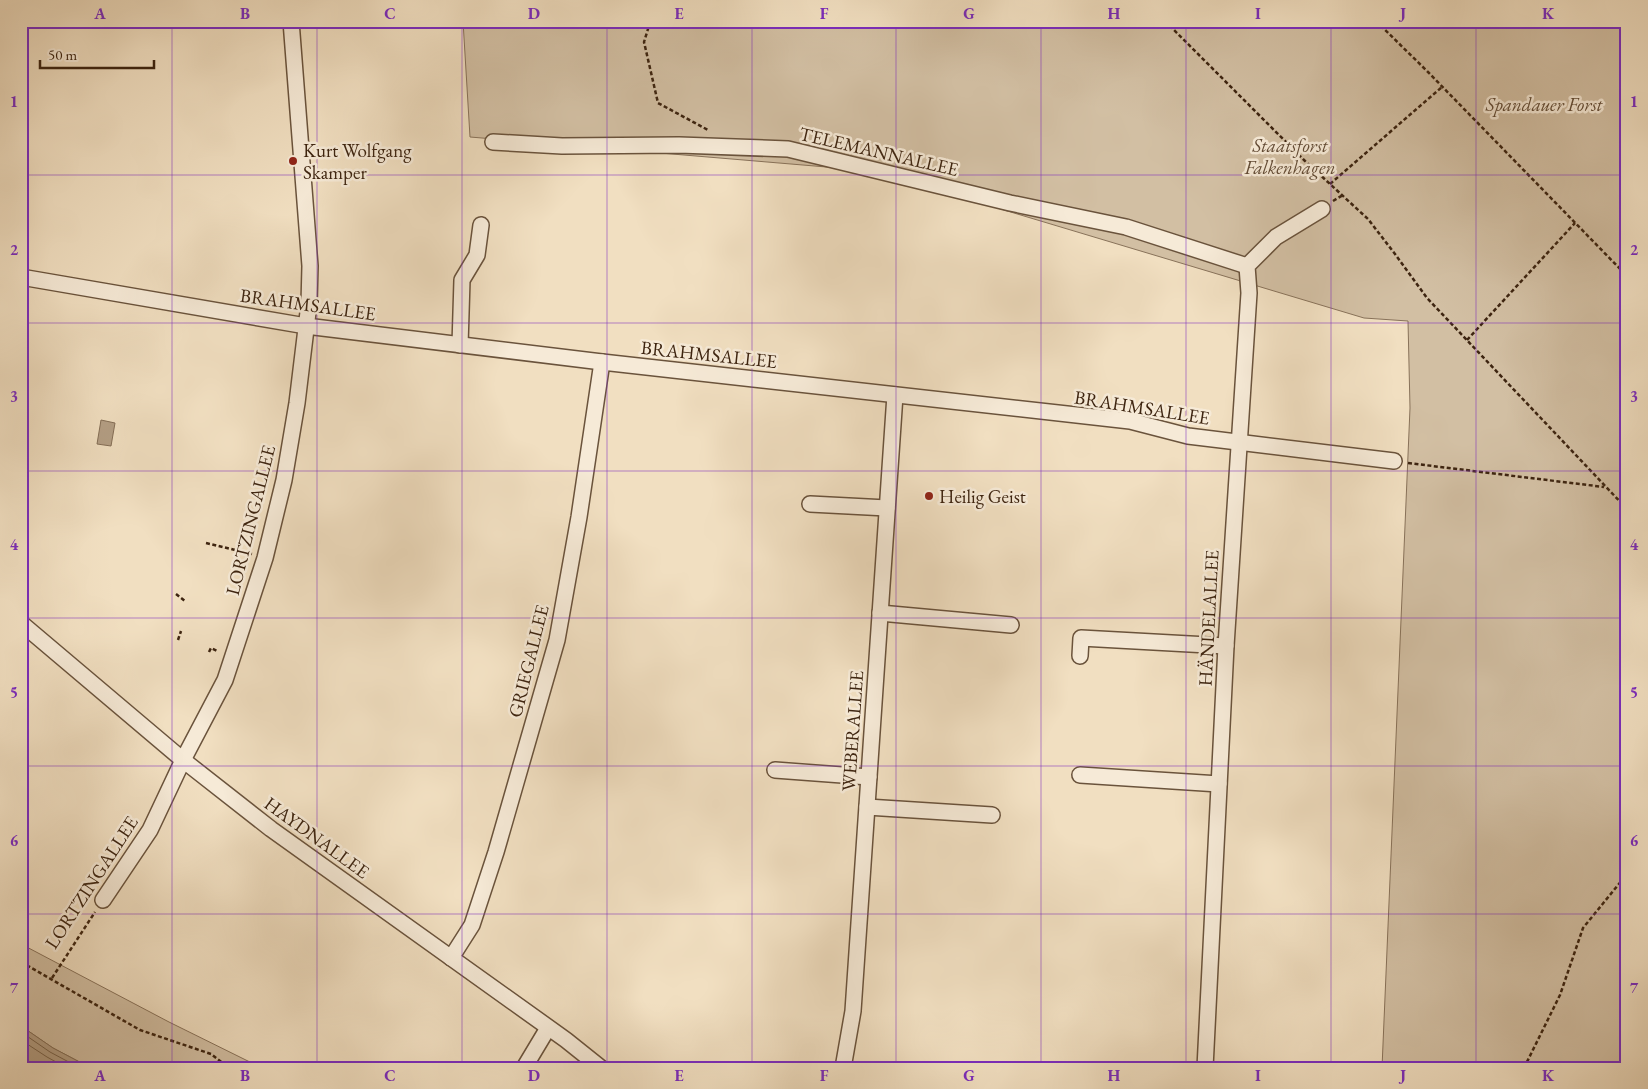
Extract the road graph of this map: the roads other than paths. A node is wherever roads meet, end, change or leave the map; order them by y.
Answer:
1 (291, 21) edge
2 (493, 142) dead end
3 (1322, 209) dead end
4 (482, 225) dead end
5 (1247, 266) junction
6 (21, 277) edge
7 (306, 326) junction
8 (460, 345) junction
9 (602, 362) junction
10 (894, 395) junction
11 (1238, 441) junction
12 (1394, 461) road end
13 (810, 504) dead end
14 (887, 508) junction
15 (880, 613) junction
16 (21, 623) edge
17 (1011, 625) dead end
18 (1226, 646) junction
19 (1080, 656) dead end
20 (183, 760) junction
21 (775, 770) dead end
22 (1080, 775) dead end
23 (869, 777) junction
24 (1219, 784) junction
25 (867, 806) junction
26 (992, 815) dead end
27 (103, 900) road end
28 (451, 958) junction
29 (548, 1028) junction
30 (524, 1068) edge
31 (601, 1068) edge
32 (843, 1068) edge
33 (1205, 1068) edge

1 - 7 street, LORTZINGALLEE
2 - 5 street, TELEMANNALLEE
3 - 5 street
4 - 8 street
5 - 11 street, HÄNDELALLEE
6 - 7 street, BRAHMSALLEE
7 - 8 street, BRAHMSALLEE
7 - 20 street, LORTZINGALLEE
8 - 9 street, BRAHMSALLEE
9 - 10 street, BRAHMSALLEE
9 - 28 street, GRIEGALLEE
10 - 11 street, BRAHMSALLEE
10 - 14 street, WEBERALLEE
11 - 12 street, BRAHMSALLEE
11 - 18 street, HÄNDELALLEE
13 - 14 street
14 - 15 street, WEBERALLEE
15 - 17 street
15 - 23 street, WEBERALLEE
16 - 20 street, HAYDNALLEE
18 - 19 street
18 - 24 street, HÄNDELALLEE
20 - 27 street, LORTZINGALLEE
20 - 28 street, HAYDNALLEE
21 - 23 street
22 - 24 street
23 - 25 street, WEBERALLEE
24 - 33 street, HÄNDELALLEE
25 - 26 street
25 - 32 street, WEBERALLEE
28 - 29 street, HAYDNALLEE
29 - 30 street
29 - 31 street, HAYDNALLEE

